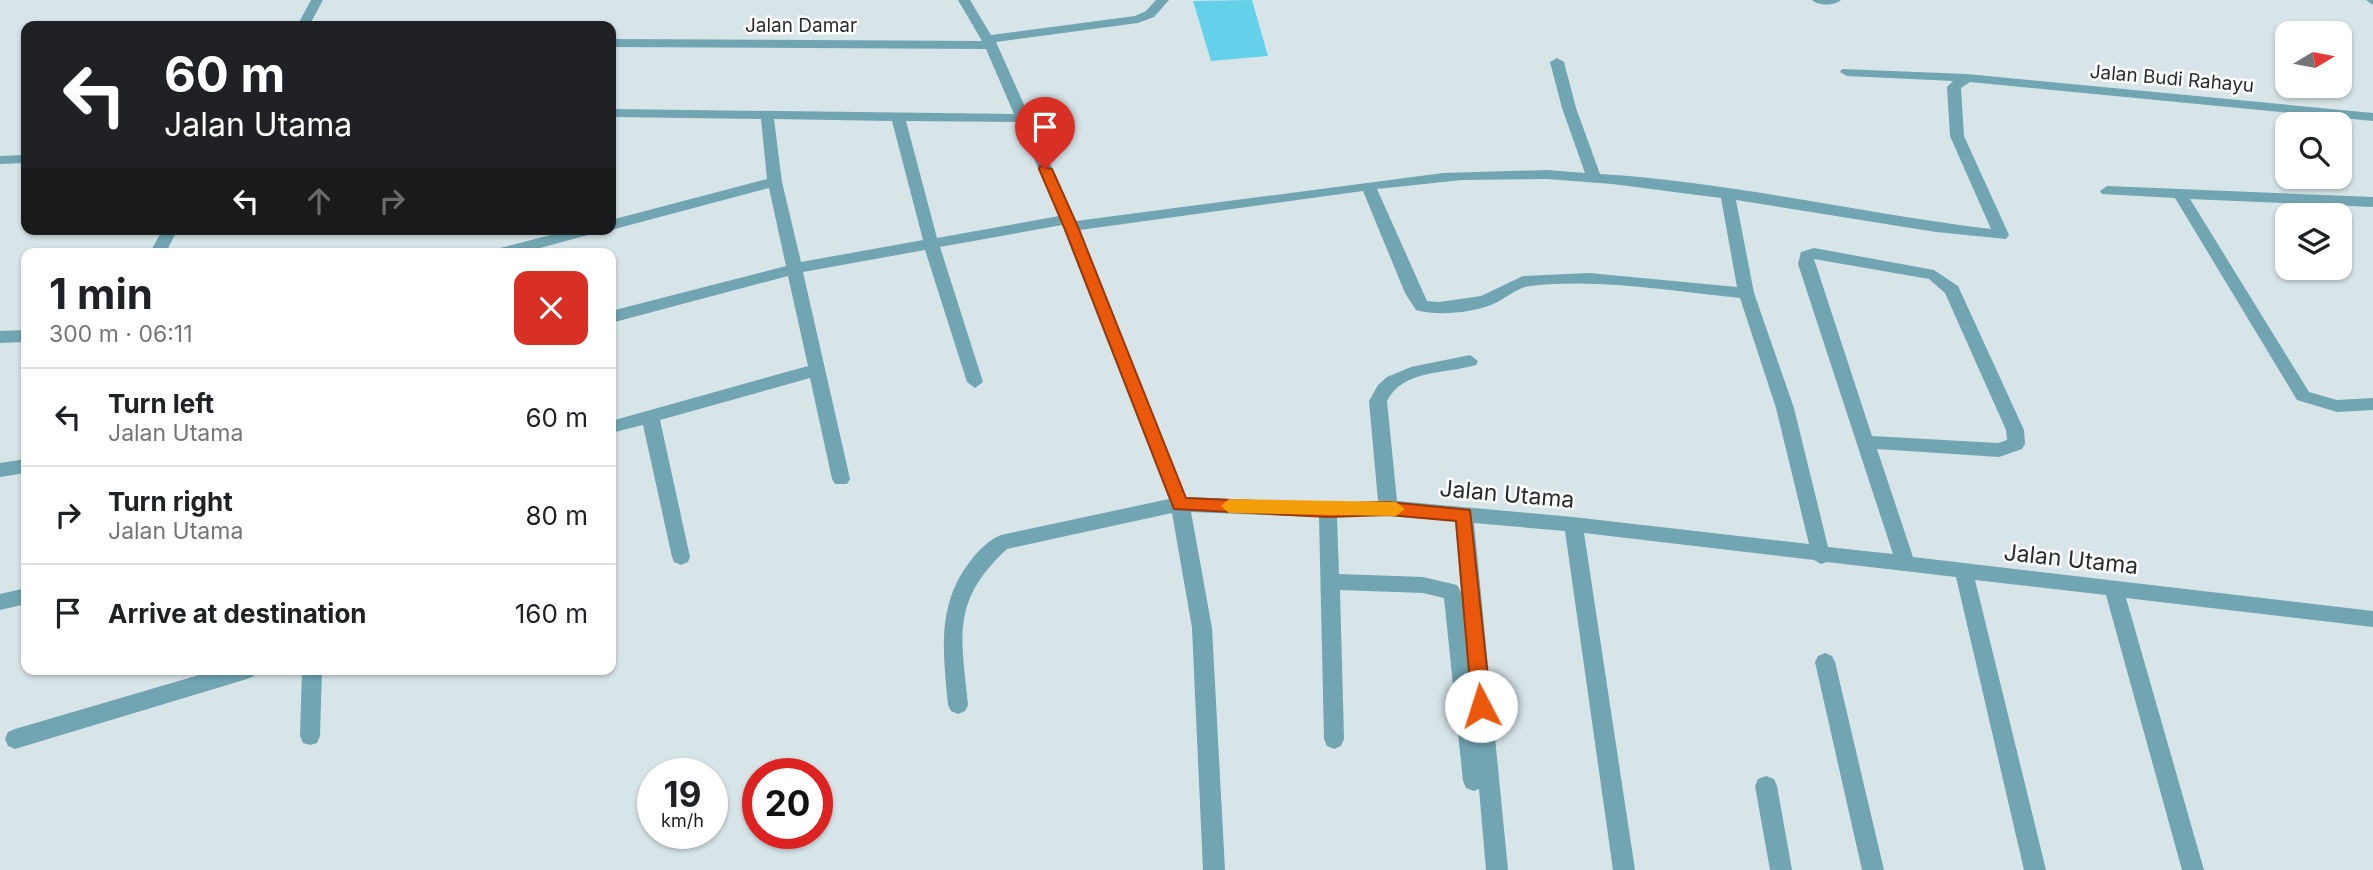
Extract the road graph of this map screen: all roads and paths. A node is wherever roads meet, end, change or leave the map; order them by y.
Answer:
1 (317, 0) edge
2 (964, 0) edge
3 (1163, 0) edge
4 (1818, 0) edge
5 (1835, 0) edge
6 (306, 21) edge
7 (989, 42) junction
8 (616, 43) edge
9 (1557, 62) dead end
10 (1847, 72) dead end
11 (1966, 78) junction
12 (616, 113) edge
13 (767, 115) junction
14 (2373, 117) edge
15 (1023, 118) junction
16 (899, 119) junction
17 (21, 159) edge
18 (0, 160) edge
19 (1595, 179) junction
20 (775, 182) junction
21 (1368, 186) junction
22 (2107, 191) dead end
23 (1727, 192) junction
24 (2180, 195) junction
25 (2373, 202) edge
26 (1069, 223) junction
27 (616, 224) edge
28 (570, 235) edge
29 (931, 243) junction
30 (520, 248) edge
31 (793, 269) junction
32 (1746, 293) junction
33 (616, 316) edge
34 (0, 337) edge
35 (21, 337) edge
36 (1471, 361) dead end
37 (816, 370) junction
38 (975, 382) dead end
39 (2373, 404) edge
40 (650, 416) junction
41 (616, 426) edge
42 (1865, 442) junction
43 (21, 467) edge
44 (0, 470) edge
45 (841, 478) dead end
46 (1180, 504) junction
47 (1388, 508) junction
48 (1328, 510) junction
49 (1464, 515) junction
50 (1573, 524) junction
51 (681, 556) dead end
52 (1821, 556) junction
53 (1906, 564) junction
54 (1964, 572) junction
55 (1330, 582) junction
56 (2113, 587) junction
57 (21, 597) edge
58 (0, 602) edge
59 (2373, 619) edge
60 (1825, 662) dead end
61 (230, 675) edge
62 (312, 675) edge
63 (958, 705) dead end
64 (310, 736) dead end
65 (15, 739) dead end
66 (1334, 739) dead end
67 (1474, 780) dead end
68 (1766, 786) dead end
69 (1214, 870) edge
70 (1496, 870) edge
71 (1624, 870) edge
72 (1781, 870) edge
73 (1873, 870) edge
74 (2035, 870) edge
75 (2193, 870) edge

1 - 6 street
2 - 7 street
3 - 7 street, Jalan Damar
4 - 5 street
7 - 8 street, Jalan Damar
7 - 15 street
9 - 19 street
10 - 11 street, Jalan Budi Rahayu
11 - 14 street, Jalan Budi Rahayu
11 - 23 street
12 - 13 street
13 - 16 street
13 - 20 street
15 - 16 street
15 - 26 street
16 - 29 street
17 - 18 street
19 - 21 street
19 - 23 street
20 - 27 street
20 - 31 street
21 - 26 street
21 - 32 street
22 - 24 street
23 - 32 street
24 - 25 street
24 - 39 street
26 - 29 street
26 - 46 street
28 - 30 street
29 - 31 street
29 - 38 street
31 - 33 street
31 - 37 street
32 - 52 street
34 - 35 street
36 - 47 street
37 - 40 street
37 - 45 street
40 - 41 street
40 - 51 street
42 - 42 street
42 - 53 street
43 - 44 street
46 - 48 street, Jalan Utama
46 - 63 street, Jalan Utama
46 - 69 street
47 - 48 street, Jalan Utama
47 - 49 street, Jalan Utama
48 - 55 street
49 - 50 street, Jalan Utama
49 - 70 street
50 - 52 street, Jalan Utama
50 - 71 street
52 - 53 street, Jalan Utama
53 - 54 street, Jalan Utama
54 - 56 street, Jalan Utama
54 - 74 street
55 - 66 street
55 - 67 street
56 - 59 street, Jalan Utama
56 - 75 street
57 - 58 street
60 - 73 street
61 - 65 street
62 - 64 street
68 - 72 street

